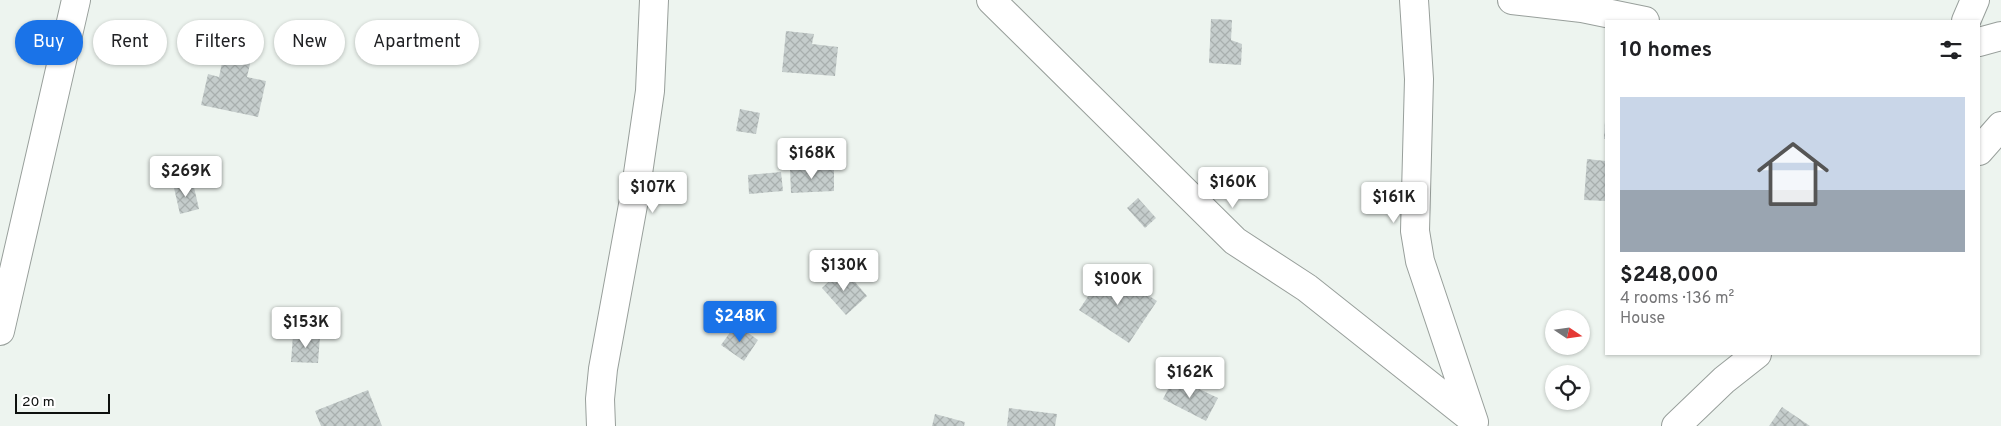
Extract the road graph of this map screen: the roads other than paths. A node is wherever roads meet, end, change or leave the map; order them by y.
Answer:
1 (76, 0) edge
2 (654, 0) edge
3 (991, 0) edge
4 (1414, 0) edge
5 (1512, 0) edge
6 (1975, 0) edge
7 (1640, 20) edge
8 (1966, 20) edge
9 (2001, 36) edge
10 (1980, 42) edge
11 (2001, 126) edge
12 (1980, 150) edge
13 (0, 331) edge
14 (1756, 355) edge
15 (1474, 422) edge
16 (601, 426) edge
17 (1676, 426) edge

1 - 13 street
2 - 16 street
3 - 15 street
4 - 15 street
5 - 7 street
6 - 8 street
9 - 10 street
11 - 12 street
14 - 17 street

